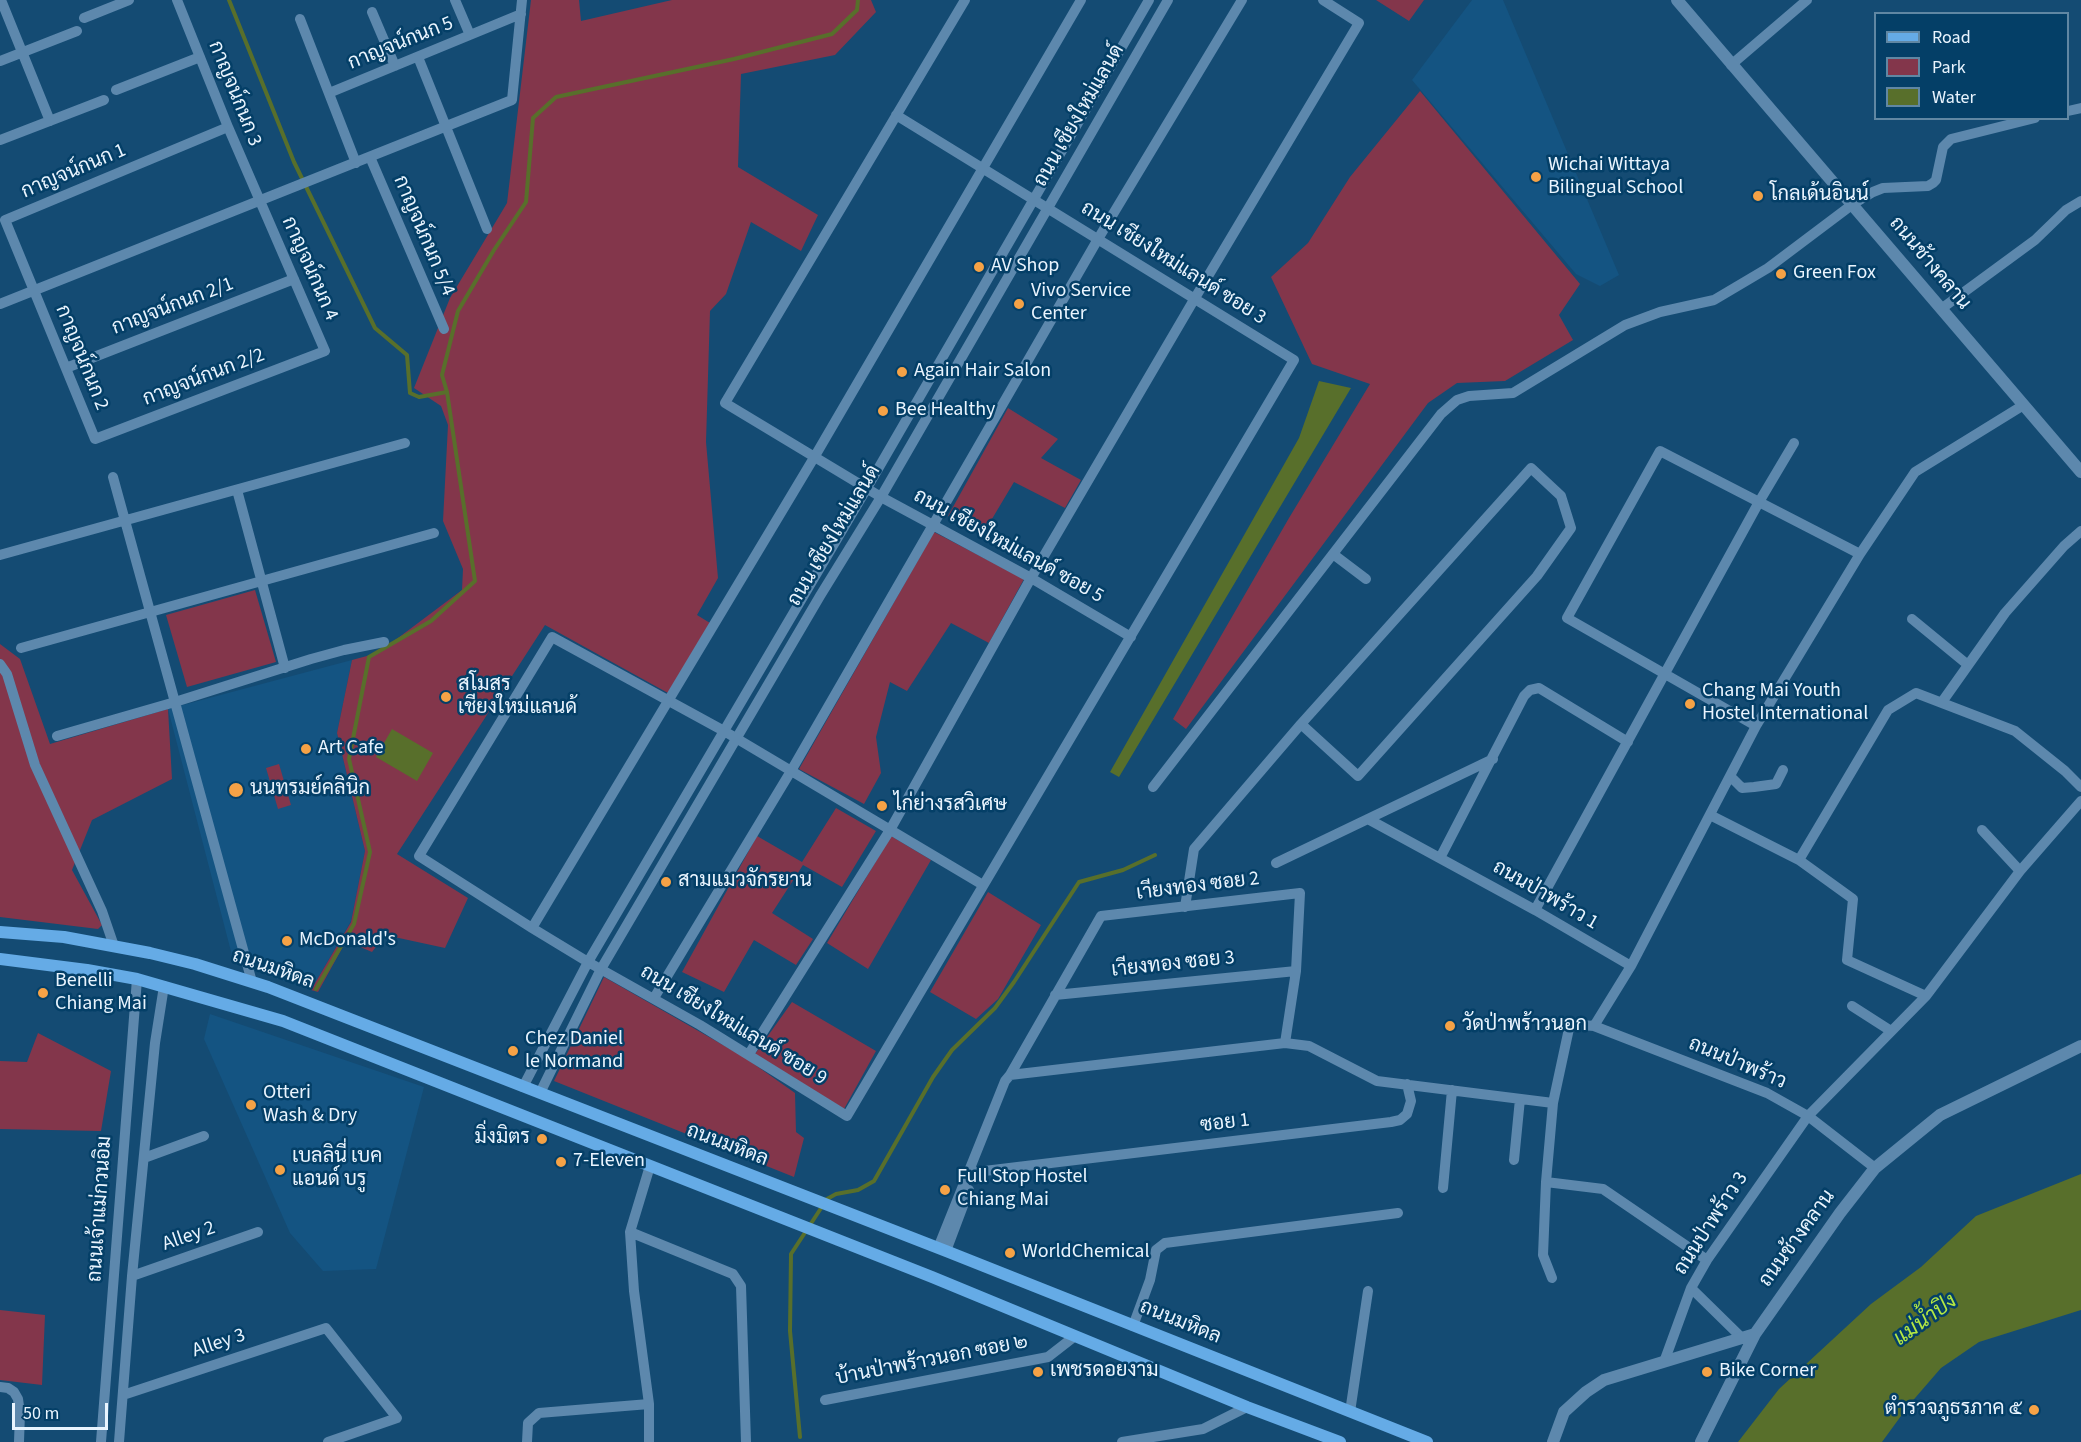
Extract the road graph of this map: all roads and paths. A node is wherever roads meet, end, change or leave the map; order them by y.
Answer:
1 (1, 0) edge
2 (129, 0) edge
3 (177, 0) edge
4 (455, 0) edge
5 (522, 0) edge
6 (964, 0) edge
7 (1081, 0) edge
8 (1149, 0) edge
9 (1168, 0) edge
10 (1242, 0) edge
11 (1323, 0) edge
12 (1677, 0) edge
13 (1807, 0) edge
14 (372, 12) dead end
15 (521, 14) junction
16 (84, 18) dead end
17 (300, 19) dead end
18 (77, 31) dead end
19 (470, 35) junction
20 (22, 53) junction
21 (200, 57) junction
22 (418, 57) junction
23 (0, 61) edge
24 (1731, 65) junction
25 (395, 66) junction
26 (116, 90) dead end
27 (329, 93) junction
28 (104, 100) dead end
29 (896, 115) junction
30 (2027, 120) edge
31 (50, 121) junction
32 (228, 127) junction
33 (446, 127) junction
34 (0, 140) edge
35 (370, 157) junction
36 (356, 163) junction
37 (982, 168) junction
38 (1033, 199) junction
39 (259, 201) junction
40 (2081, 201) edge
41 (1853, 204) junction
42 (1048, 208) junction
43 (487, 229) dead end
44 (1098, 239) junction
45 (294, 279) junction
46 (34, 291) junction
47 (1195, 298) junction
48 (0, 304) edge
49 (1941, 309) junction
50 (444, 329) dead end
51 (325, 351) joint
52 (66, 368) junction
53 (2022, 406) junction
54 (95, 439) joint
55 (405, 443) dead end
56 (1794, 443) dead end
57 (815, 456) junction
58 (2081, 472) edge
59 (112, 477) dead end
60 (867, 488) junction
61 (237, 490) junction
62 (881, 497) junction
63 (1759, 502) junction
64 (125, 521) junction
65 (932, 525) junction
66 (2081, 531) edge
67 (434, 532) dead end
68 (1333, 554) junction
69 (1860, 554) junction
70 (0, 555) edge
71 (1031, 578) junction
72 (1366, 579) dead end
73 (261, 581) junction
74 (150, 612) junction
75 (1912, 619) dead end
76 (1131, 637) junction
77 (384, 642) dead end
78 (21, 648) dead end
79 (0, 664) edge
80 (1968, 665) junction
81 (285, 668) junction
82 (1665, 674) junction
83 (667, 701) junction
84 (175, 702) junction
85 (1942, 702) junction
86 (1301, 724) junction
87 (1756, 726) junction
88 (724, 731) junction
89 (57, 736) dead end
90 (736, 739) junction
91 (1628, 742) junction
92 (1493, 759) junction
93 (1783, 770) dead end
94 (791, 771) junction
95 (1730, 776) junction
96 (1153, 787) dead end
97 (2081, 787) edge
98 (2081, 801) edge
99 (1710, 815) junction
100 (1368, 819) junction
101 (1982, 830) dead end
102 (890, 831) junction
103 (1440, 858) junction
104 (1799, 860) junction
105 (1276, 863) dead end
106 (2020, 871) junction
107 (983, 885) junction
108 (1185, 907) junction
109 (1535, 910) junction
110 (532, 928) junction
111 (0, 932) edge
112 (114, 946) junction
113 (0, 959) edge
114 (588, 962) junction
115 (1631, 966) junction
116 (600, 969) junction
117 (1296, 971) junction
118 (137, 979) junction
119 (252, 982) junction
120 (164, 986) junction
121 (1055, 995) junction
122 (1926, 996) junction
123 (654, 998) junction
124 (1852, 1006) dead end
125 (1594, 1026) junction
126 (1891, 1031) junction
127 (1285, 1043) junction
128 (2081, 1046) edge
129 (749, 1054) junction
130 (1011, 1075) junction
131 (1407, 1084) junction
132 (523, 1087) junction
133 (1452, 1090) junction
134 (540, 1094) junction
135 (1520, 1099) junction
136 (1553, 1103) junction
137 (1808, 1116) junction
138 (204, 1136) dead end
139 (144, 1158) junction
140 (1514, 1160) dead end
141 (650, 1166) junction
142 (1875, 1168) junction
143 (972, 1172) junction
144 (1546, 1182) junction
145 (1443, 1188) dead end
146 (1398, 1213) dead end
147 (630, 1232) junction
148 (258, 1233) dead end
149 (942, 1249) junction
150 (1707, 1260) junction
151 (132, 1276) junction
152 (1552, 1278) dead end
153 (1691, 1288) junction
154 (1368, 1291) dead end
155 (1133, 1326) junction
156 (1755, 1334) junction
157 (1075, 1336) junction
158 (1742, 1338) junction
159 (1664, 1362) junction
160 (0, 1387) edge
161 (123, 1395) junction
162 (825, 1400) dead end
163 (649, 1404) junction
164 (1247, 1407) junction
165 (1350, 1412) junction
166 (19, 1442) edge
167 (101, 1442) edge
168 (119, 1442) edge
169 (328, 1442) edge
170 (527, 1442) edge
171 (649, 1442) edge
172 (746, 1442) edge
173 (1122, 1442) edge
174 (1340, 1442) edge
175 (1427, 1442) edge
176 (1552, 1442) edge
177 (1701, 1442) edge

1 - 20 street
2 - 16 street
3 - 21 street, กาญจน์กนก 3
4 - 19 street
5 - 15 street
6 - 29 street
7 - 37 street
8 - 38 street, ถนน เชียงใหม่แลนด์
9 - 42 street, ถนน เชียงใหม่แลนด์
10 - 44 street
11 - 47 street
12 - 24 street, ถนนช้างคลาน
13 - 24 street
14 - 25 street
15 - 19 street, กาญจน์กนก 5
15 - 33 street
17 - 27 street
18 - 20 street
19 - 22 street, กาญจน์กนก 5
20 - 23 street
20 - 31 street
21 - 26 street
21 - 32 street, กาญจน์กนก 3
22 - 25 street, กาญจน์กนก 5
22 - 33 street
24 - 41 street, ถนนช้างคลาน
25 - 27 street, กาญจน์กนก 5
27 - 36 street
28 - 31 street
29 - 37 street, ถนน เชียงใหม่แลนด์ ซอย 3
29 - 57 street, ถนน เชียงใหม่แลนด์ ซอย 5
30 - 41 street
31 - 34 street
32 - 39 street, กาญจน์กนก 3
32 - 46 street, กาญจน์กนก 1
33 - 35 street
33 - 43 street
35 - 36 street
35 - 50 street, กาญจน์กนก 5/4
36 - 39 street
37 - 38 street, ถนน เชียงใหม่แลนด์ ซอย 3
37 - 57 street
38 - 42 street, ถนน เชียงใหม่แลนด์ ซอย 3
38 - 60 street, ถนน เชียงใหม่แลนด์
39 - 45 street, กาญจน์กนก 4
39 - 46 street
40 - 49 street
41 - 49 street, ถนนช้างคลาน
41 - 68 street
42 - 44 street, ถนน เชียงใหม่แลนด์ ซอย 3
42 - 62 street, ถนน เชียงใหม่แลนด์
44 - 47 street, ถนน เชียงใหม่แลนด์ ซอย 3
44 - 65 street
45 - 51 street, กาญจน์กนก 4
45 - 52 street, กาญจน์กนก 2/1
46 - 48 street
46 - 52 street, กาญจน์กนก 2
47 - 71 street
47 - 76 street, ถนน เชียงใหม่แลนด์ ซอย 3
49 - 53 street, ถนนช้างคลาน
51 - 54 street, กาญจน์กนก 2/2
52 - 54 street, กาญจน์กนก 2
53 - 58 street, ถนนช้างคลาน
53 - 69 street
55 - 61 street
56 - 63 street
57 - 60 street, ถนน เชียงใหม่แลนด์ ซอย 5
57 - 83 street
59 - 64 street
60 - 62 street, ถนน เชียงใหม่แลนด์ ซอย 5
60 - 88 street, ถนน เชียงใหม่แลนด์
61 - 64 street
61 - 73 street
62 - 65 street, ถนน เชียงใหม่แลนด์ ซอย 5
62 - 90 street, ถนน เชียงใหม่แลนด์
63 - 69 street
63 - 82 street
63 - 82 street
64 - 70 street
64 - 74 street
65 - 71 street, ถนน เชียงใหม่แลนด์ ซอย 5
65 - 94 street
66 - 80 street
67 - 73 street
68 - 72 street
68 - 96 street
69 - 87 street
71 - 76 street, ถนน เชียงใหม่แลนด์ ซอย 5
71 - 102 street
73 - 74 street
73 - 81 street
74 - 78 street
74 - 84 street
75 - 80 street
76 - 107 street
77 - 81 street
79 - 112 street
80 - 85 street
81 - 84 street
82 - 87 street
82 - 91 street
83 - 88 street
83 - 110 street
83 - 110 street, ถนน เชียงใหม่แลนด์ ซอย 9
84 - 89 street
84 - 119 street
85 - 97 street
85 - 104 street
86 - 86 street
86 - 108 street
87 - 95 street
88 - 90 street
88 - 114 street, ถนน เชียงใหม่แลนด์
90 - 94 street
90 - 116 street, ถนน เชียงใหม่แลนด์
91 - 92 street
91 - 109 street
92 - 100 street
92 - 103 street
93 - 95 street
94 - 102 street
94 - 123 street
95 - 99 street
98 - 106 street, ถนนป่าพร้าว 3
99 - 104 street
99 - 115 street
100 - 103 street, ถนนป่าพร้าว 1
100 - 105 street
101 - 106 street
102 - 107 street
102 - 129 street
103 - 109 street, ถนนป่าพร้าว 1
104 - 122 street
106 - 122 street, ถนนป่าพร้าว 3
107 - 129 street, ถนน เชียงใหม่แลนด์ ซอย 9
108 - 117 street, เาียงทอง ซอย 2
108 - 121 street, เาียงทอง ซอย 2
109 - 115 street, ถนนป่าพร้าว 1
110 - 114 street, ถนน เชียงใหม่แลนด์ ซอย 9
111 - 112 main road, ถนนมหิดล
112 - 119 main road, ถนนมหิดล
113 - 118 main road
114 - 116 street, ถนน เชียงใหม่แลนด์ ซอย 9
114 - 132 street, ถนน เชียงใหม่แลนด์
115 - 125 street
116 - 123 street, ถนน เชียงใหม่แลนด์ ซอย 9
116 - 134 street, ถนน เชียงใหม่แลนด์
117 - 121 street, เาียงทอง ซอย 3
117 - 127 street
118 - 120 main road
118 - 167 street, ถนนเจ้าแม่กวนอิม
119 - 132 main road, ถนนมหิดล
120 - 139 street
120 - 141 main road
121 - 130 street
122 - 126 street, ถนนป่าพร้าว 3
123 - 129 street, ถนน เชียงใหม่แลนด์ ซอย 9
124 - 126 street
125 - 136 street, ถนนป่าพร้าว
125 - 137 street, ถนนป่าพร้าว
126 - 137 street, ถนนป่าพร้าว 3
127 - 130 street
127 - 131 street
128 - 142 street, ถนนช้างคลาน
130 - 143 street
131 - 133 street
131 - 143 street, ซอย 1
132 - 134 main road, ถนนมหิดล
133 - 135 street
133 - 145 street
134 - 149 main road, ถนนมหิดล
135 - 136 street
135 - 140 street
136 - 144 street
137 - 142 street, ถนนป่าพร้าว
137 - 150 street, ถนนป่าพร้าว 3
138 - 139 street
139 - 151 street
141 - 147 street
141 - 157 main road
142 - 156 street, ถนนช้างคลาน
143 - 149 street
144 - 150 street
144 - 152 street
146 - 155 street
147 - 163 street
147 - 172 street
148 - 151 street, Alley 2
149 - 155 main road, ถนนมหิดล
150 - 153 street, ถนนป่าพร้าว 3
151 - 161 street
153 - 158 street
153 - 159 street, ถนนป่าพร้าว 3
154 - 165 street
155 - 165 main road, ถนนมหิดล
156 - 158 street
156 - 177 street, ถนนช้างคลาน
157 - 162 street, บ้านป่าพร้าวนอก ซอย ๒
157 - 164 main road
158 - 159 street
159 - 176 street
160 - 166 street
161 - 168 street
161 - 169 street, Alley 3
163 - 170 street
163 - 171 street
164 - 173 street
164 - 174 main road
165 - 175 main road, ถนนมหิดล

